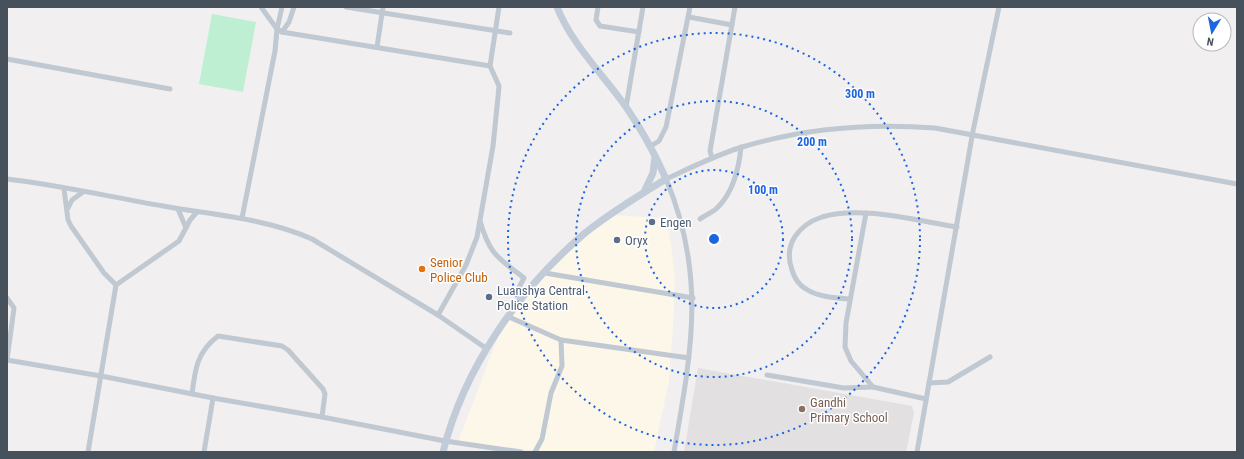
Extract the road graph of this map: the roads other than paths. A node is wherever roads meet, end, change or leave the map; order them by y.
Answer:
1 (261, 7) edge
2 (282, 7) edge
3 (294, 7) edge
4 (346, 7) edge
5 (499, 7) edge
6 (557, 7) edge
7 (598, 7) edge
8 (643, 7) edge
9 (690, 7) edge
10 (735, 7) edge
11 (999, 7) edge
12 (382, 10) edge
13 (689, 17) junction
14 (732, 25) junction
15 (279, 30) junction
16 (495, 31) junction
17 (639, 32) junction
18 (510, 33) dead end
19 (377, 47) junction
20 (7, 59) edge
21 (490, 66) junction
22 (170, 89) dead end
23 (626, 107) junction
24 (973, 135) junction
25 (652, 148) junction
26 (741, 148) junction
27 (712, 158) junction
28 (7, 179) edge
29 (666, 179) junction
30 (1237, 184) edge
31 (64, 189) junction
32 (84, 192) junction
33 (642, 193) junction
34 (68, 208) junction
35 (178, 209) junction
36 (197, 212) junction
37 (866, 213) junction
38 (242, 218) junction
39 (480, 219) junction
40 (700, 219) dead end
41 (957, 227) junction
42 (186, 228) junction
43 (545, 273) junction
44 (116, 285) junction
45 (7, 298) edge
46 (693, 298) junction
47 (850, 299) junction
48 (521, 300) junction
49 (438, 315) junction
50 (509, 317) junction
51 (561, 340) junction
52 (487, 349) junction
53 (990, 357) dead end
54 (689, 358) junction
55 (7, 360) edge
56 (767, 375) dead end
57 (101, 376) junction
58 (929, 383) junction
59 (872, 387) junction
60 (192, 394) junction
61 (213, 398) junction
62 (926, 399) junction
63 (322, 417) junction
64 (445, 441) junction
65 (88, 452) edge
66 (204, 452) edge
67 (443, 452) edge
68 (521, 452) edge
69 (535, 452) edge
70 (674, 452) edge
71 (917, 452) edge

1 - 15 street
2 - 15 street
3 - 15 street
4 - 12 street
5 - 16 street
6 - 23 main road
7 - 17 street
8 - 17 street
9 - 13 street
10 - 14 street
11 - 24 street
12 - 16 street
12 - 19 street
13 - 14 street
13 - 25 street
14 - 27 street
15 - 19 street
15 - 38 street
16 - 18 street
16 - 21 street
17 - 23 street
19 - 21 street
20 - 22 street
21 - 39 street
23 - 25 main road
24 - 26 street
24 - 30 street
24 - 41 street
25 - 29 main road
25 - 33 main road
26 - 27 street
26 - 40 street
27 - 29 street
28 - 31 street
29 - 33 main road
29 - 46 street
31 - 32 street
31 - 34 street
32 - 34 street
32 - 35 street
33 - 43 main road
34 - 44 street
35 - 36 street
35 - 42 street
36 - 38 street
36 - 42 street
37 - 41 street
37 - 47 street
37 - 47 street
38 - 49 street
39 - 48 street
39 - 49 street
41 - 58 street
42 - 44 street
43 - 46 street
43 - 48 main road
44 - 57 street
45 - 55 street
46 - 54 street
47 - 59 street
48 - 50 main road
49 - 52 street
50 - 51 street
50 - 52 main road
51 - 54 street
51 - 69 street
52 - 64 main road
53 - 58 street
54 - 70 street
55 - 57 street
56 - 59 street
57 - 60 street
57 - 65 street
58 - 62 street
59 - 62 street
60 - 61 street
60 - 63 street
61 - 63 street
61 - 66 street
62 - 71 street
63 - 64 street
64 - 67 main road
64 - 68 street

